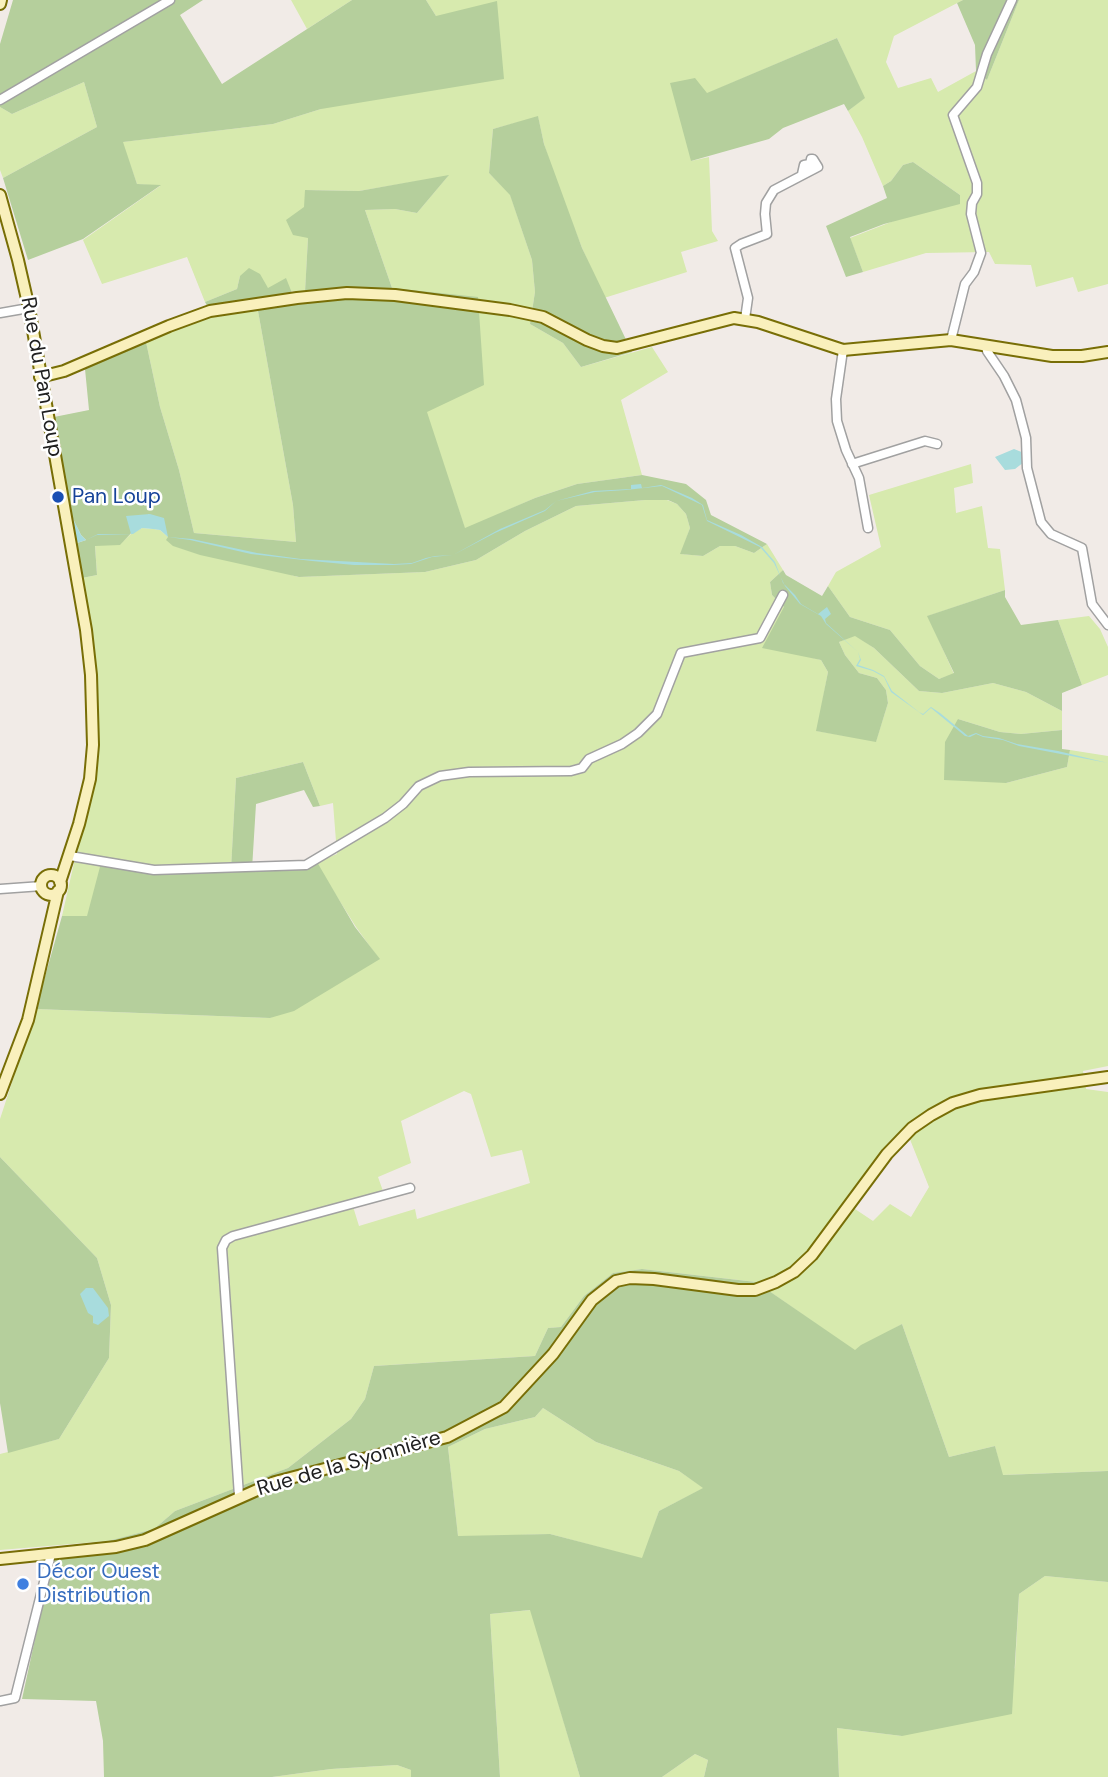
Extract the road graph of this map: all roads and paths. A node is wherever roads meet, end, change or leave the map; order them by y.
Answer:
1 (170, 0) edge
2 (1012, 0) edge
3 (0, 100) edge
4 (802, 174) dead end
5 (0, 195) edge
6 (29, 308) junction
7 (0, 313) edge
8 (745, 319) junction
9 (951, 340) junction
10 (986, 346) junction
11 (843, 351) junction
12 (1108, 352) edge
13 (40, 377) junction
14 (937, 444) dead end
15 (852, 464) junction
16 (868, 528) dead end
17 (783, 594) dead end
18 (1108, 625) edge
19 (70, 856) junction
20 (52, 886) junction
21 (0, 889) edge
22 (1108, 1077) edge
23 (0, 1094) edge
24 (410, 1188) dead end
25 (239, 1496) junction
26 (51, 1554) junction
27 (0, 1559) edge
28 (0, 1701) edge

1 - 3 street
2 - 9 street
4 - 8 street
5 - 6 street, Rue du Pan Loup
6 - 7 street
6 - 13 street, Rue du Pan Loup
8 - 11 street
8 - 13 street
9 - 10 street
9 - 11 street
10 - 12 street
10 - 18 street
11 - 15 street
13 - 19 street, Rue du Pan Loup
14 - 15 street
15 - 16 street
17 - 19 street
19 - 20 street, Rue du Pan Loup
20 - 21 street
20 - 23 street
22 - 25 street, Rue de la Syonnière
24 - 25 street
25 - 26 street, Rue de la Syonnière
26 - 27 street, Rue de la Syonnière
26 - 28 street

